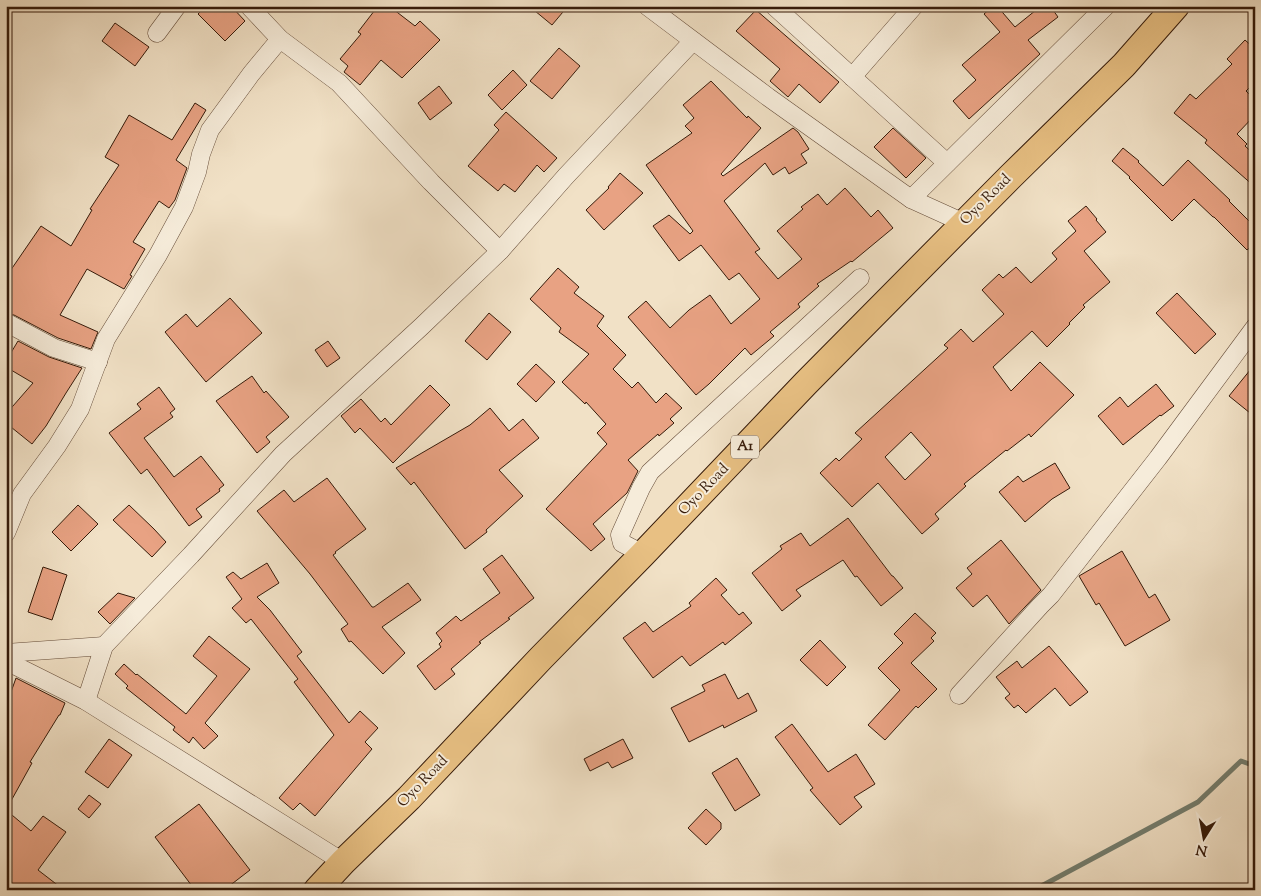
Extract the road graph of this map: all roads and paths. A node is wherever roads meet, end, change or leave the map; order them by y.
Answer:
1 (177, 6) edge
2 (249, 6) edge
3 (648, 6) edge
4 (914, 6) edge
5 (1106, 6) edge
6 (1176, 6) edge
7 (785, 9) edge
8 (158, 33) dead end
9 (280, 40) junction
10 (693, 41) junction
11 (852, 77) junction
12 (947, 163) junction
13 (911, 200) junction
14 (964, 223) junction
15 (500, 251) junction
16 (860, 278) dead end
17 (9, 324) dead end
18 (1255, 327) edge
19 (98, 362) junction
20 (6, 533) edge
21 (643, 554) junction
22 (104, 646) junction
23 (6, 653) edge
24 (6, 661) edge
25 (959, 695) dead end
26 (86, 701) junction
27 (343, 862) junction
28 (317, 890) edge

1 - 8 street
2 - 9 street
3 - 10 street
4 - 11 street
5 - 12 street
6 - 14 highway, Oyo Road / A1
7 - 11 street
9 - 15 street
9 - 19 street
10 - 13 street
10 - 15 street
11 - 12 street
12 - 13 street
13 - 14 street
14 - 21 highway, Oyo Road / A1
15 - 22 street
16 - 21 street
17 - 19 street
18 - 25 street
19 - 20 street
21 - 27 highway, Oyo Road / A1
22 - 23 street
22 - 26 street
24 - 26 street
26 - 27 street
27 - 28 highway, Oyo Road / A1

